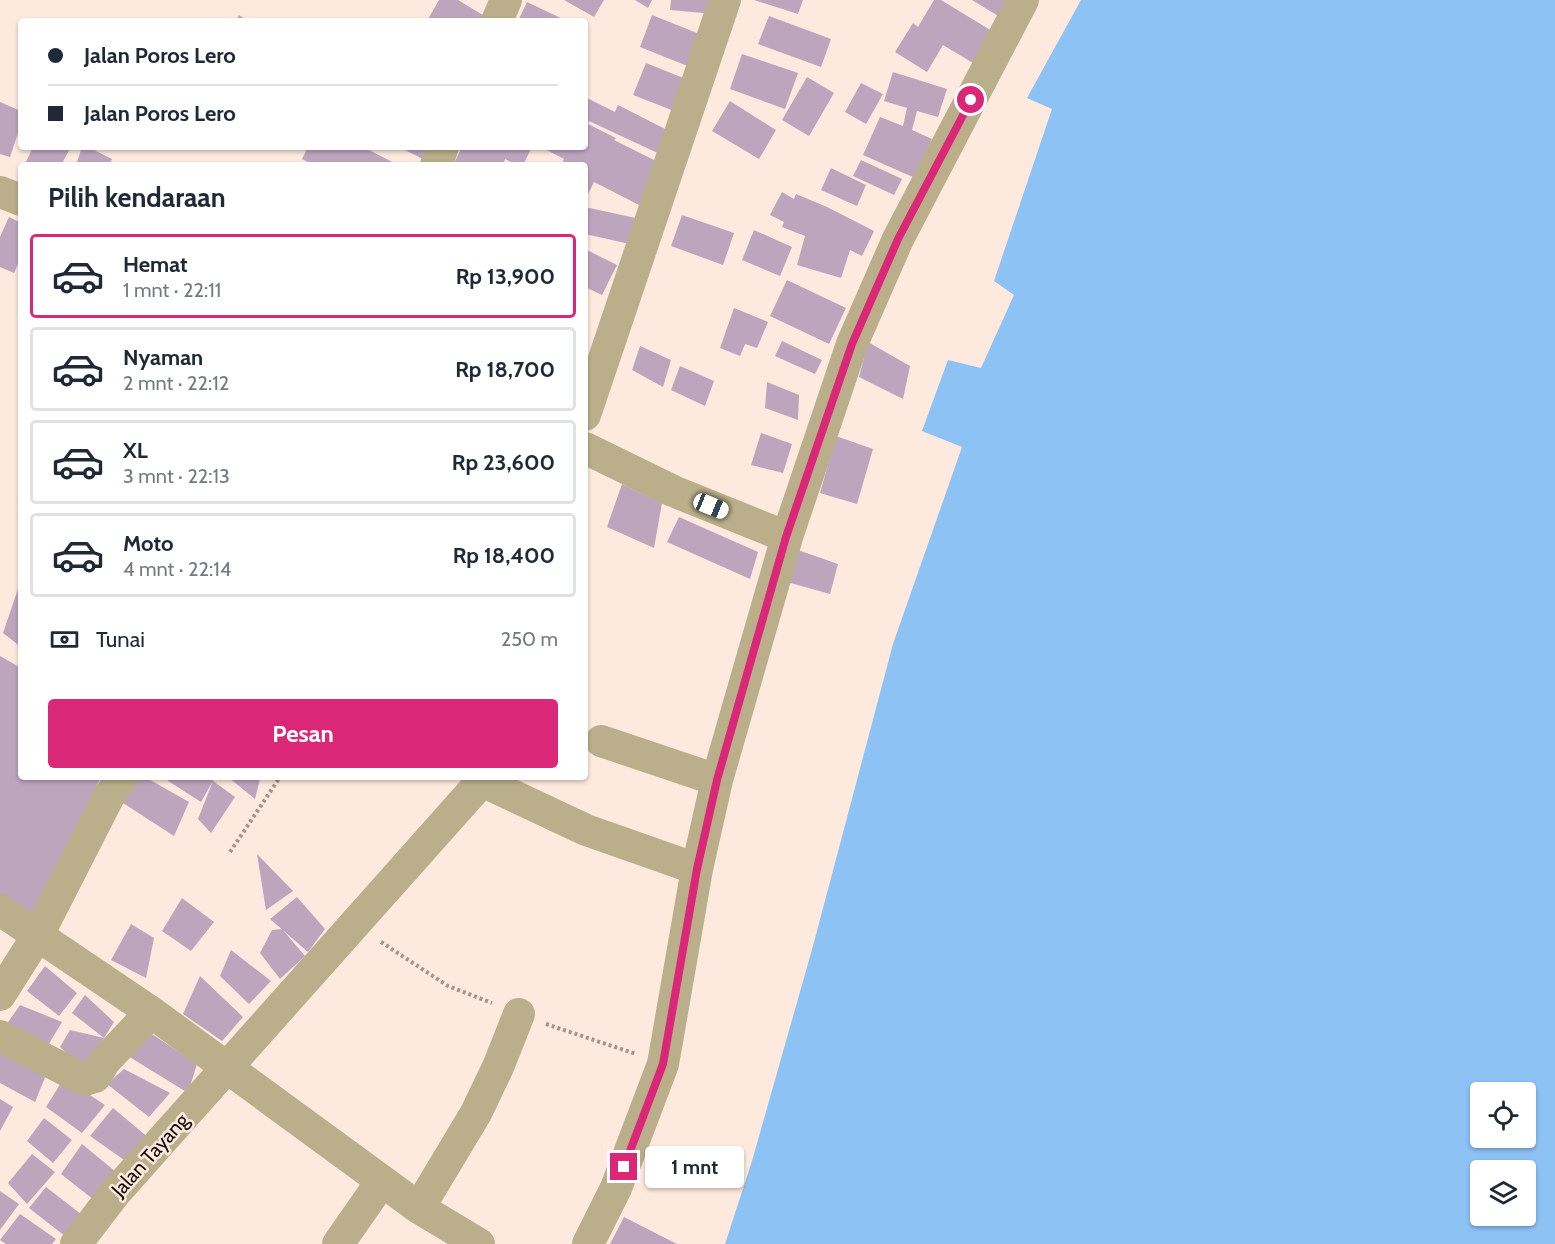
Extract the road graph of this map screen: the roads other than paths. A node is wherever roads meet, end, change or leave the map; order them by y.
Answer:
1 (506, 0) edge
2 (725, 0) edge
3 (1023, 0) edge
4 (498, 18) edge
5 (0, 192) edge
6 (18, 199) edge
7 (588, 406) edge
8 (588, 449) edge
9 (786, 537) junction
10 (601, 741) dead end
11 (121, 780) edge
12 (481, 780) edge
13 (484, 780) edge
14 (717, 780) junction
15 (697, 869) junction
16 (0, 910) edge
17 (38, 935) junction
18 (0, 995) edge
19 (151, 1012) junction
20 (519, 1014) dead end
21 (0, 1036) edge
22 (227, 1069) junction
23 (382, 1181) junction
24 (419, 1208) junction
25 (76, 1244) edge
26 (338, 1244) edge
27 (479, 1244) edge
28 (588, 1244) edge

1 - 4 street
2 - 7 street
3 - 9 street
5 - 6 street
8 - 9 street
9 - 14 street
10 - 14 street
11 - 17 street
12 - 22 street, Jalan Tayang
13 - 15 street
14 - 15 street
15 - 28 street
16 - 17 street
17 - 18 street
17 - 19 street
19 - 21 street
19 - 22 street
20 - 24 street
22 - 23 street
22 - 25 street, Jalan Tayang
23 - 24 street
23 - 26 street
24 - 27 street

